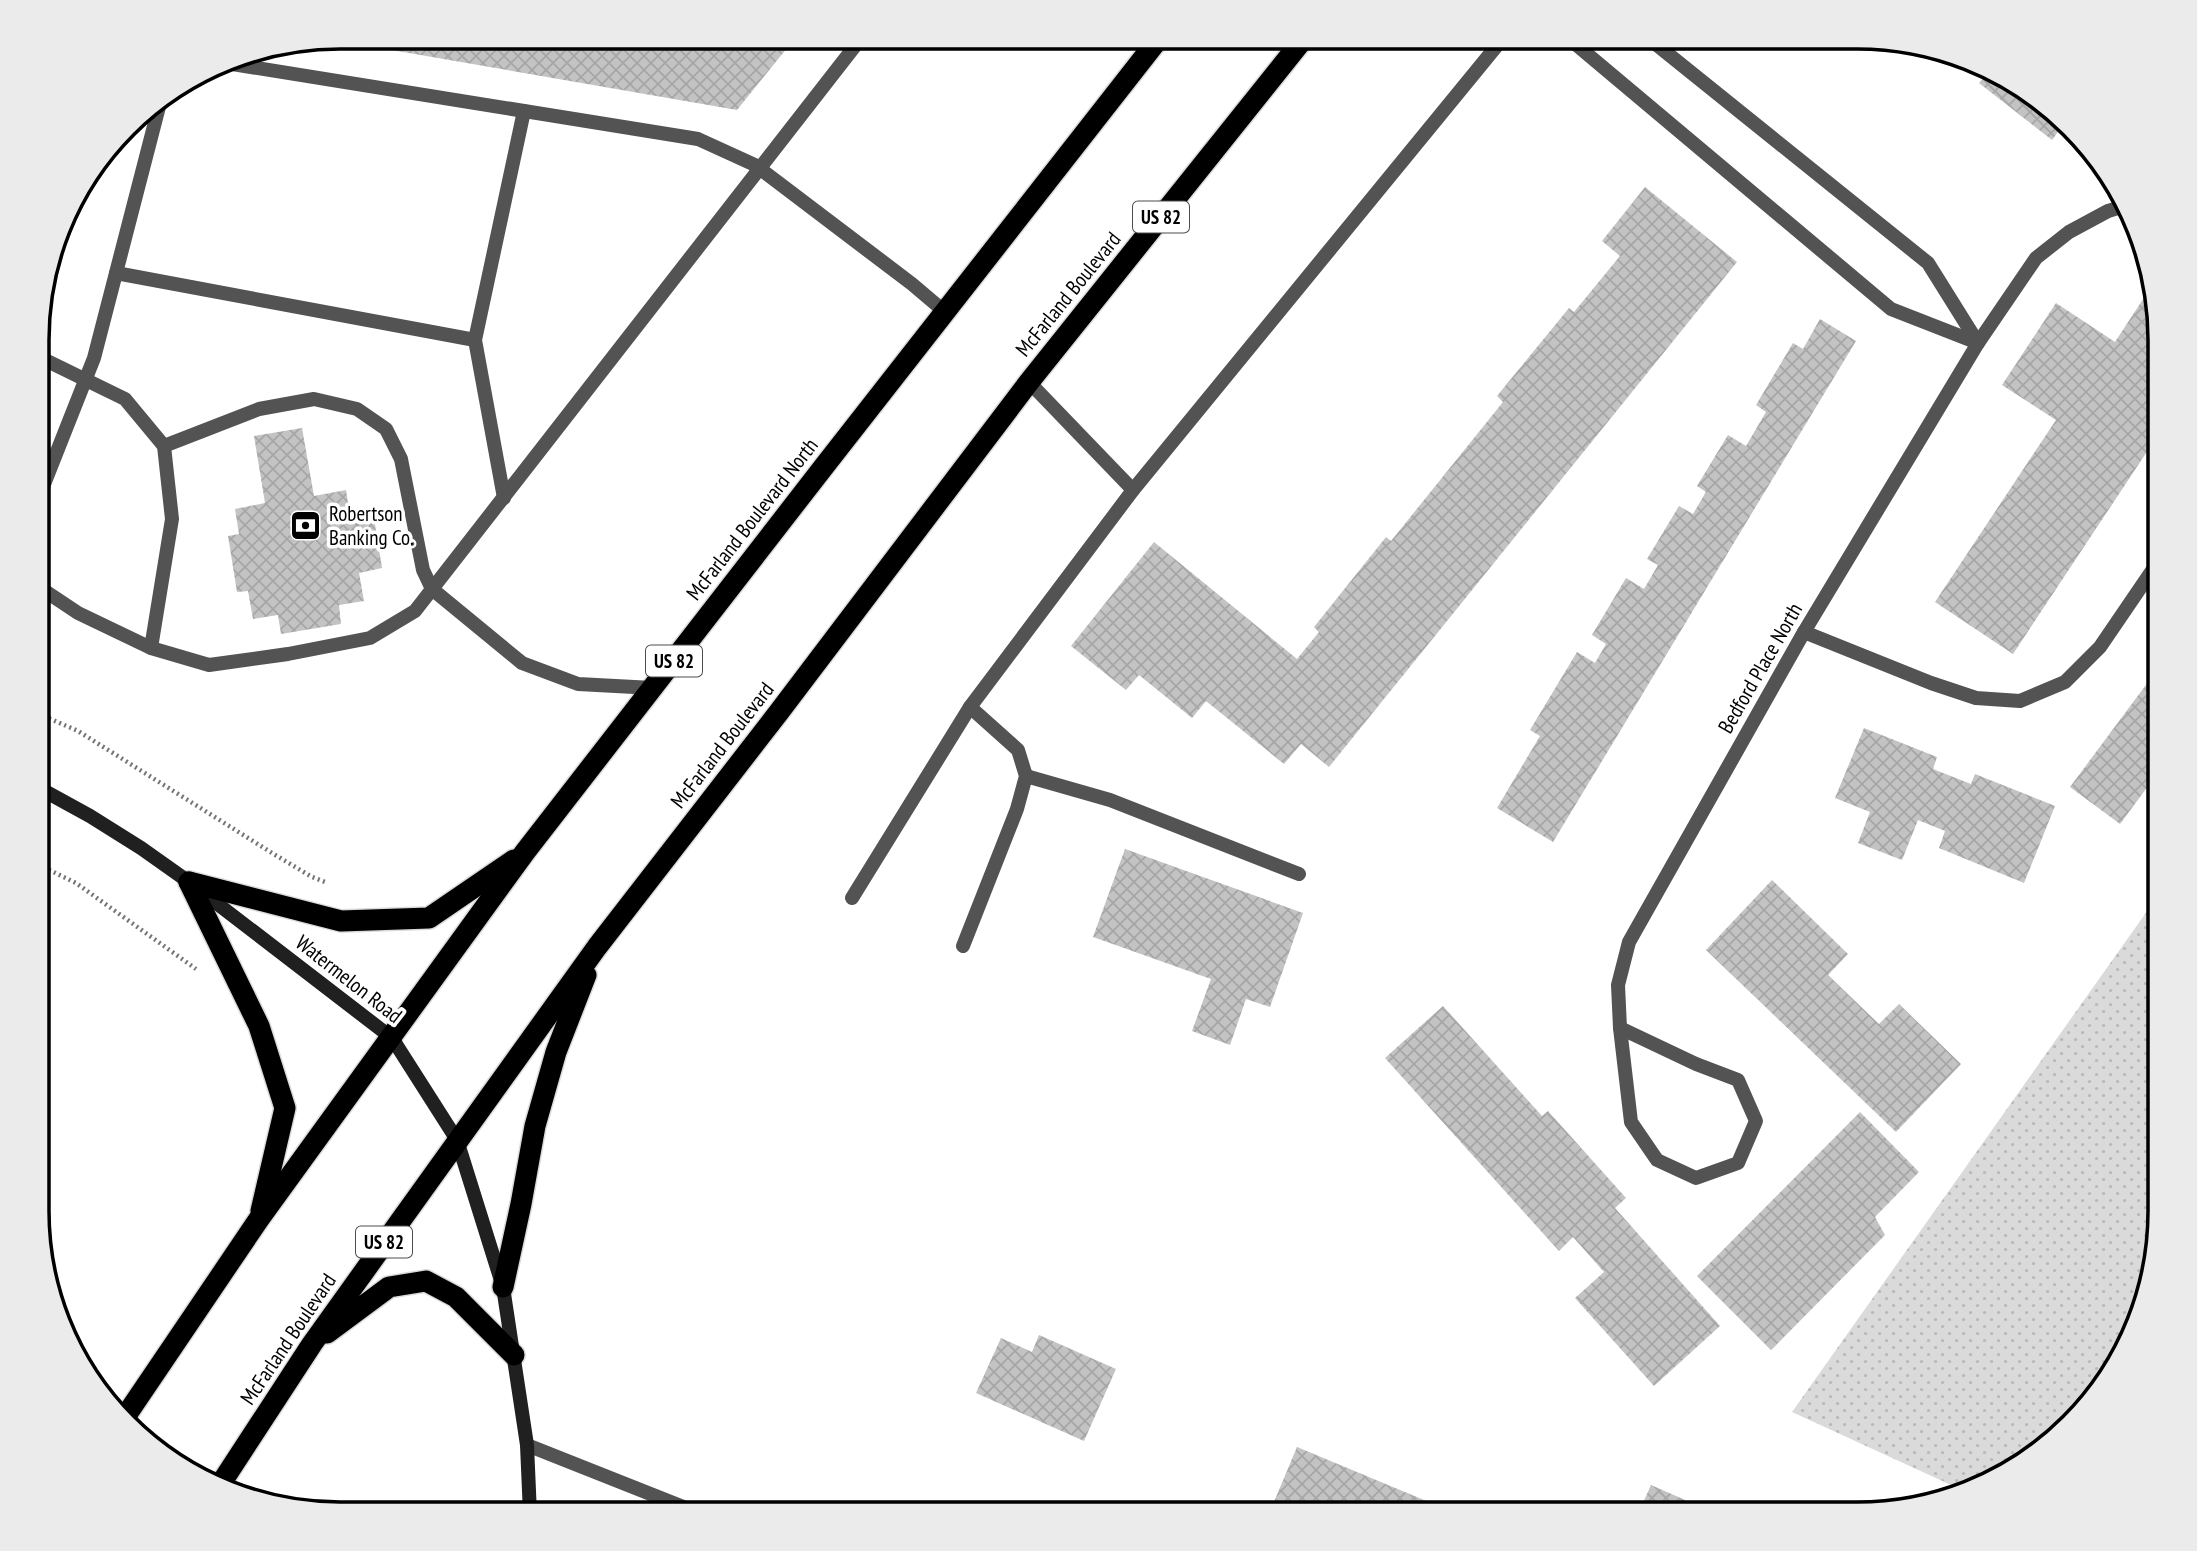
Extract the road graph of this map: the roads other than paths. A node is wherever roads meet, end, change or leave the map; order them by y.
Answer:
1 (853, 49) edge
2 (1151, 49) edge
3 (1294, 49) edge
4 (1494, 49) edge
5 (1581, 49) edge
6 (1662, 49) edge
7 (242, 66) edge
8 (524, 111) junction
9 (157, 114) edge
10 (759, 168) junction
11 (2117, 208) edge
12 (116, 273) junction
13 (945, 312) junction
14 (475, 340) junction
15 (1978, 343) junction
16 (49, 362) edge
17 (86, 379) junction
18 (1029, 382) junction
19 (164, 446) junction
20 (49, 471) edge
21 (1133, 490) junction
22 (504, 498) junction
23 (2148, 577) edge
24 (432, 589) junction
25 (49, 594) edge
26 (1804, 632) junction
27 (151, 648) junction
28 (653, 688) junction
29 (970, 707) junction
30 (1026, 776) junction
31 (49, 793) edge
32 (525, 852) junction
33 (1298, 874) dead end
34 (189, 883) junction
35 (852, 898) dead end
36 (963, 946) dead end
37 (597, 947) junction
38 (1620, 1028) junction
39 (392, 1038) junction
40 (457, 1140) junction
41 (259, 1219) junction
42 (503, 1287) junction
43 (312, 1344) junction
44 (514, 1355) junction
45 (129, 1411) edge
46 (527, 1445) junction
47 (224, 1478) edge
48 (529, 1502) edge
49 (671, 1502) edge

1 - 10 street
2 - 13 highway, McFarland Boulevard North / US 82
3 - 18 highway, McFarland Boulevard / US 82
4 - 21 street
5 - 15 street
6 - 15 street
7 - 8 street
8 - 10 street
8 - 14 street
9 - 12 street
10 - 13 street
10 - 22 street
11 - 15 street, Bedford Place North
12 - 14 street
12 - 17 street
13 - 28 highway, McFarland Boulevard North / US 82
14 - 22 street
15 - 26 street, Bedford Place North
16 - 17 street
17 - 19 street
17 - 20 street
18 - 21 street
18 - 37 highway, McFarland Boulevard / US 82
19 - 24 street
19 - 27 street
21 - 29 street
22 - 24 street
23 - 26 street
24 - 27 street
24 - 28 street
25 - 27 street
26 - 38 street, Bedford Place North
28 - 32 highway, McFarland Boulevard North / US 82
29 - 30 street
29 - 35 street
30 - 33 street
30 - 36 street
31 - 34 main road, Watermelon Road
32 - 34 highway
32 - 39 highway, McFarland Boulevard North / US 82
34 - 39 main road, Watermelon Road
34 - 41 highway
37 - 40 highway, McFarland Boulevard / US 82
37 - 42 highway
38 - 38 street, Bedford Place North
39 - 40 main road, Watermelon Road
39 - 41 highway, US 82
40 - 42 main road, Watermelon Road
40 - 43 highway, McFarland Boulevard / US 82
41 - 45 highway, US 82
42 - 44 main road, Watermelon Road
43 - 44 highway
43 - 47 highway, McFarland Boulevard / US 82
44 - 46 main road, Watermelon Road
46 - 48 main road, Watermelon Road
46 - 49 street

